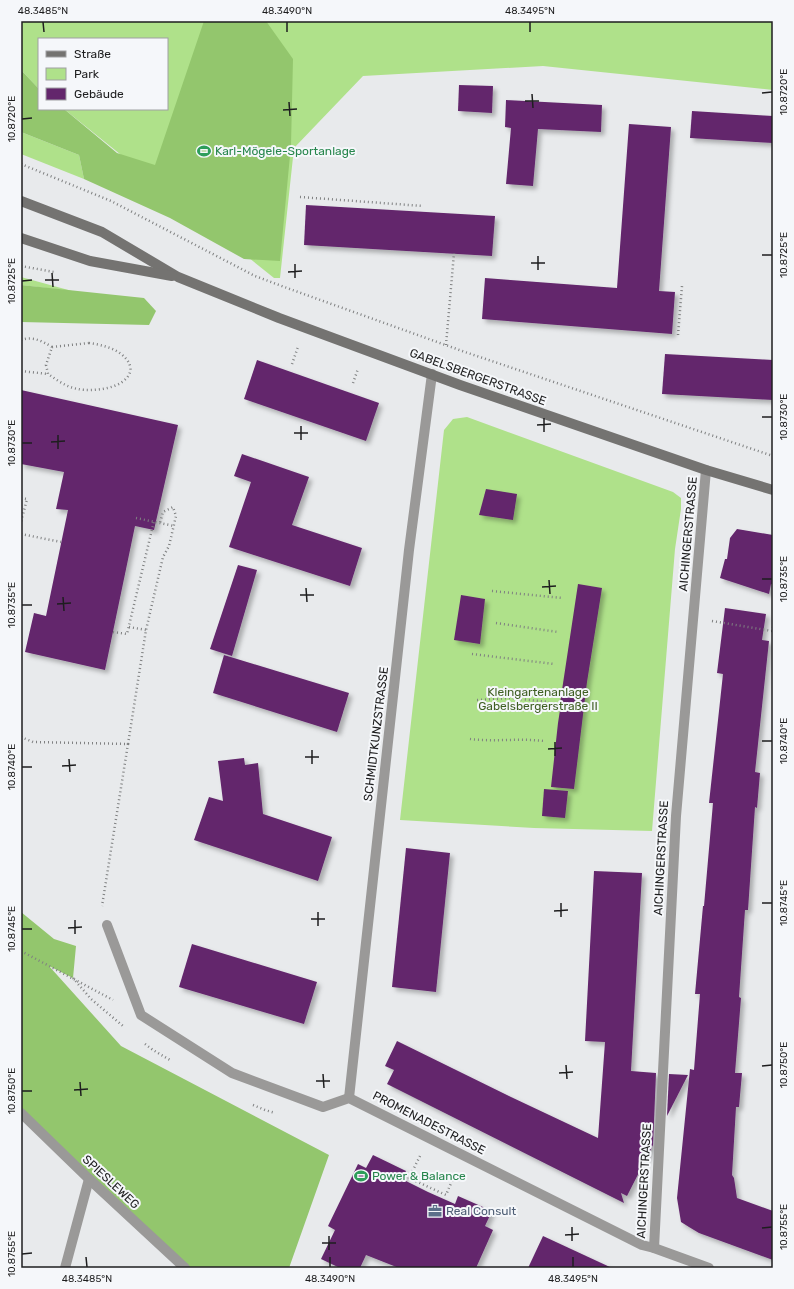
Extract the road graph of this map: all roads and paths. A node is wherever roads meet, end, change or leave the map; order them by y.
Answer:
1 (21, 164) edge
2 (300, 197) dead end
3 (21, 201) edge
4 (423, 206) dead end
5 (21, 238) edge
6 (454, 253) dead end
7 (178, 277) junction
8 (682, 286) dead end
9 (678, 335) dead end
10 (21, 340) edge
11 (446, 345) junction
12 (52, 347) junction
13 (21, 371) edge
14 (48, 374) junction
15 (432, 374) junction
16 (773, 456) edge
17 (706, 470) junction
18 (773, 490) edge
19 (21, 498) edge
20 (136, 518) dead end
21 (154, 521) junction
22 (21, 522) edge
23 (160, 523) junction
24 (174, 526) junction
25 (21, 534) edge
26 (61, 542) dead end
27 (492, 591) dead end
28 (562, 598) dead end
29 (694, 618) junction
30 (496, 623) dead end
31 (129, 627) junction
32 (773, 627) edge
33 (146, 630) junction
34 (773, 631) edge
35 (113, 632) dead end
36 (558, 632) dead end
37 (472, 654) dead end
38 (554, 664) dead end
39 (477, 700) dead end
40 (549, 702) dead end
41 (21, 737) edge
42 (470, 739) dead end
43 (544, 740) dead end
44 (128, 744) junction
45 (102, 907) dead end
46 (107, 925) dead end
47 (21, 950) edge
48 (141, 1015) junction
49 (349, 1098) junction
50 (21, 1113) edge
51 (428, 1138) junction
52 (89, 1179) junction
53 (446, 1195) dead end
54 (654, 1248) junction
55 (65, 1268) edge
56 (185, 1268) edge
57 (709, 1268) edge

1 - 11 path, GABELSBERGERSTRASSE
2 - 4 path
3 - 7 street, GABELSBERGERSTRASSE
5 - 7 street, GABELSBERGERSTRASSE
6 - 11 path
7 - 15 street, GABELSBERGERSTRASSE
8 - 9 path
10 - 12 path
11 - 16 path, GABELSBERGERSTRASSE
12 - 14 path
12 - 14 path
13 - 14 path
15 - 17 street, GABELSBERGERSTRASSE
15 - 49 street, SCHMIDTKUNZSTRASSE
17 - 18 street, GABELSBERGERSTRASSE
17 - 29 street, AICHINGERSTRASSE
19 - 22 path
20 - 21 path
21 - 23 path
21 - 31 path
23 - 24 path
23 - 24 path
24 - 33 path
25 - 26 path
27 - 28 path
29 - 34 path
29 - 54 street, AICHINGERSTRASSE
30 - 36 path
31 - 33 path
31 - 35 path
32 - 34 path
33 - 44 path
37 - 38 path
39 - 40 path
41 - 44 path
42 - 43 path
44 - 45 path
46 - 48 street
47 - 48 path
48 - 49 street
49 - 51 street, PROMENADESTRASSE
50 - 52 street, SPIESLEWEG
51 - 53 path
51 - 54 street, PROMENADESTRASSE
52 - 55 street
52 - 56 street, SPIESLEWEG
54 - 57 street, PROMENADESTRASSE

